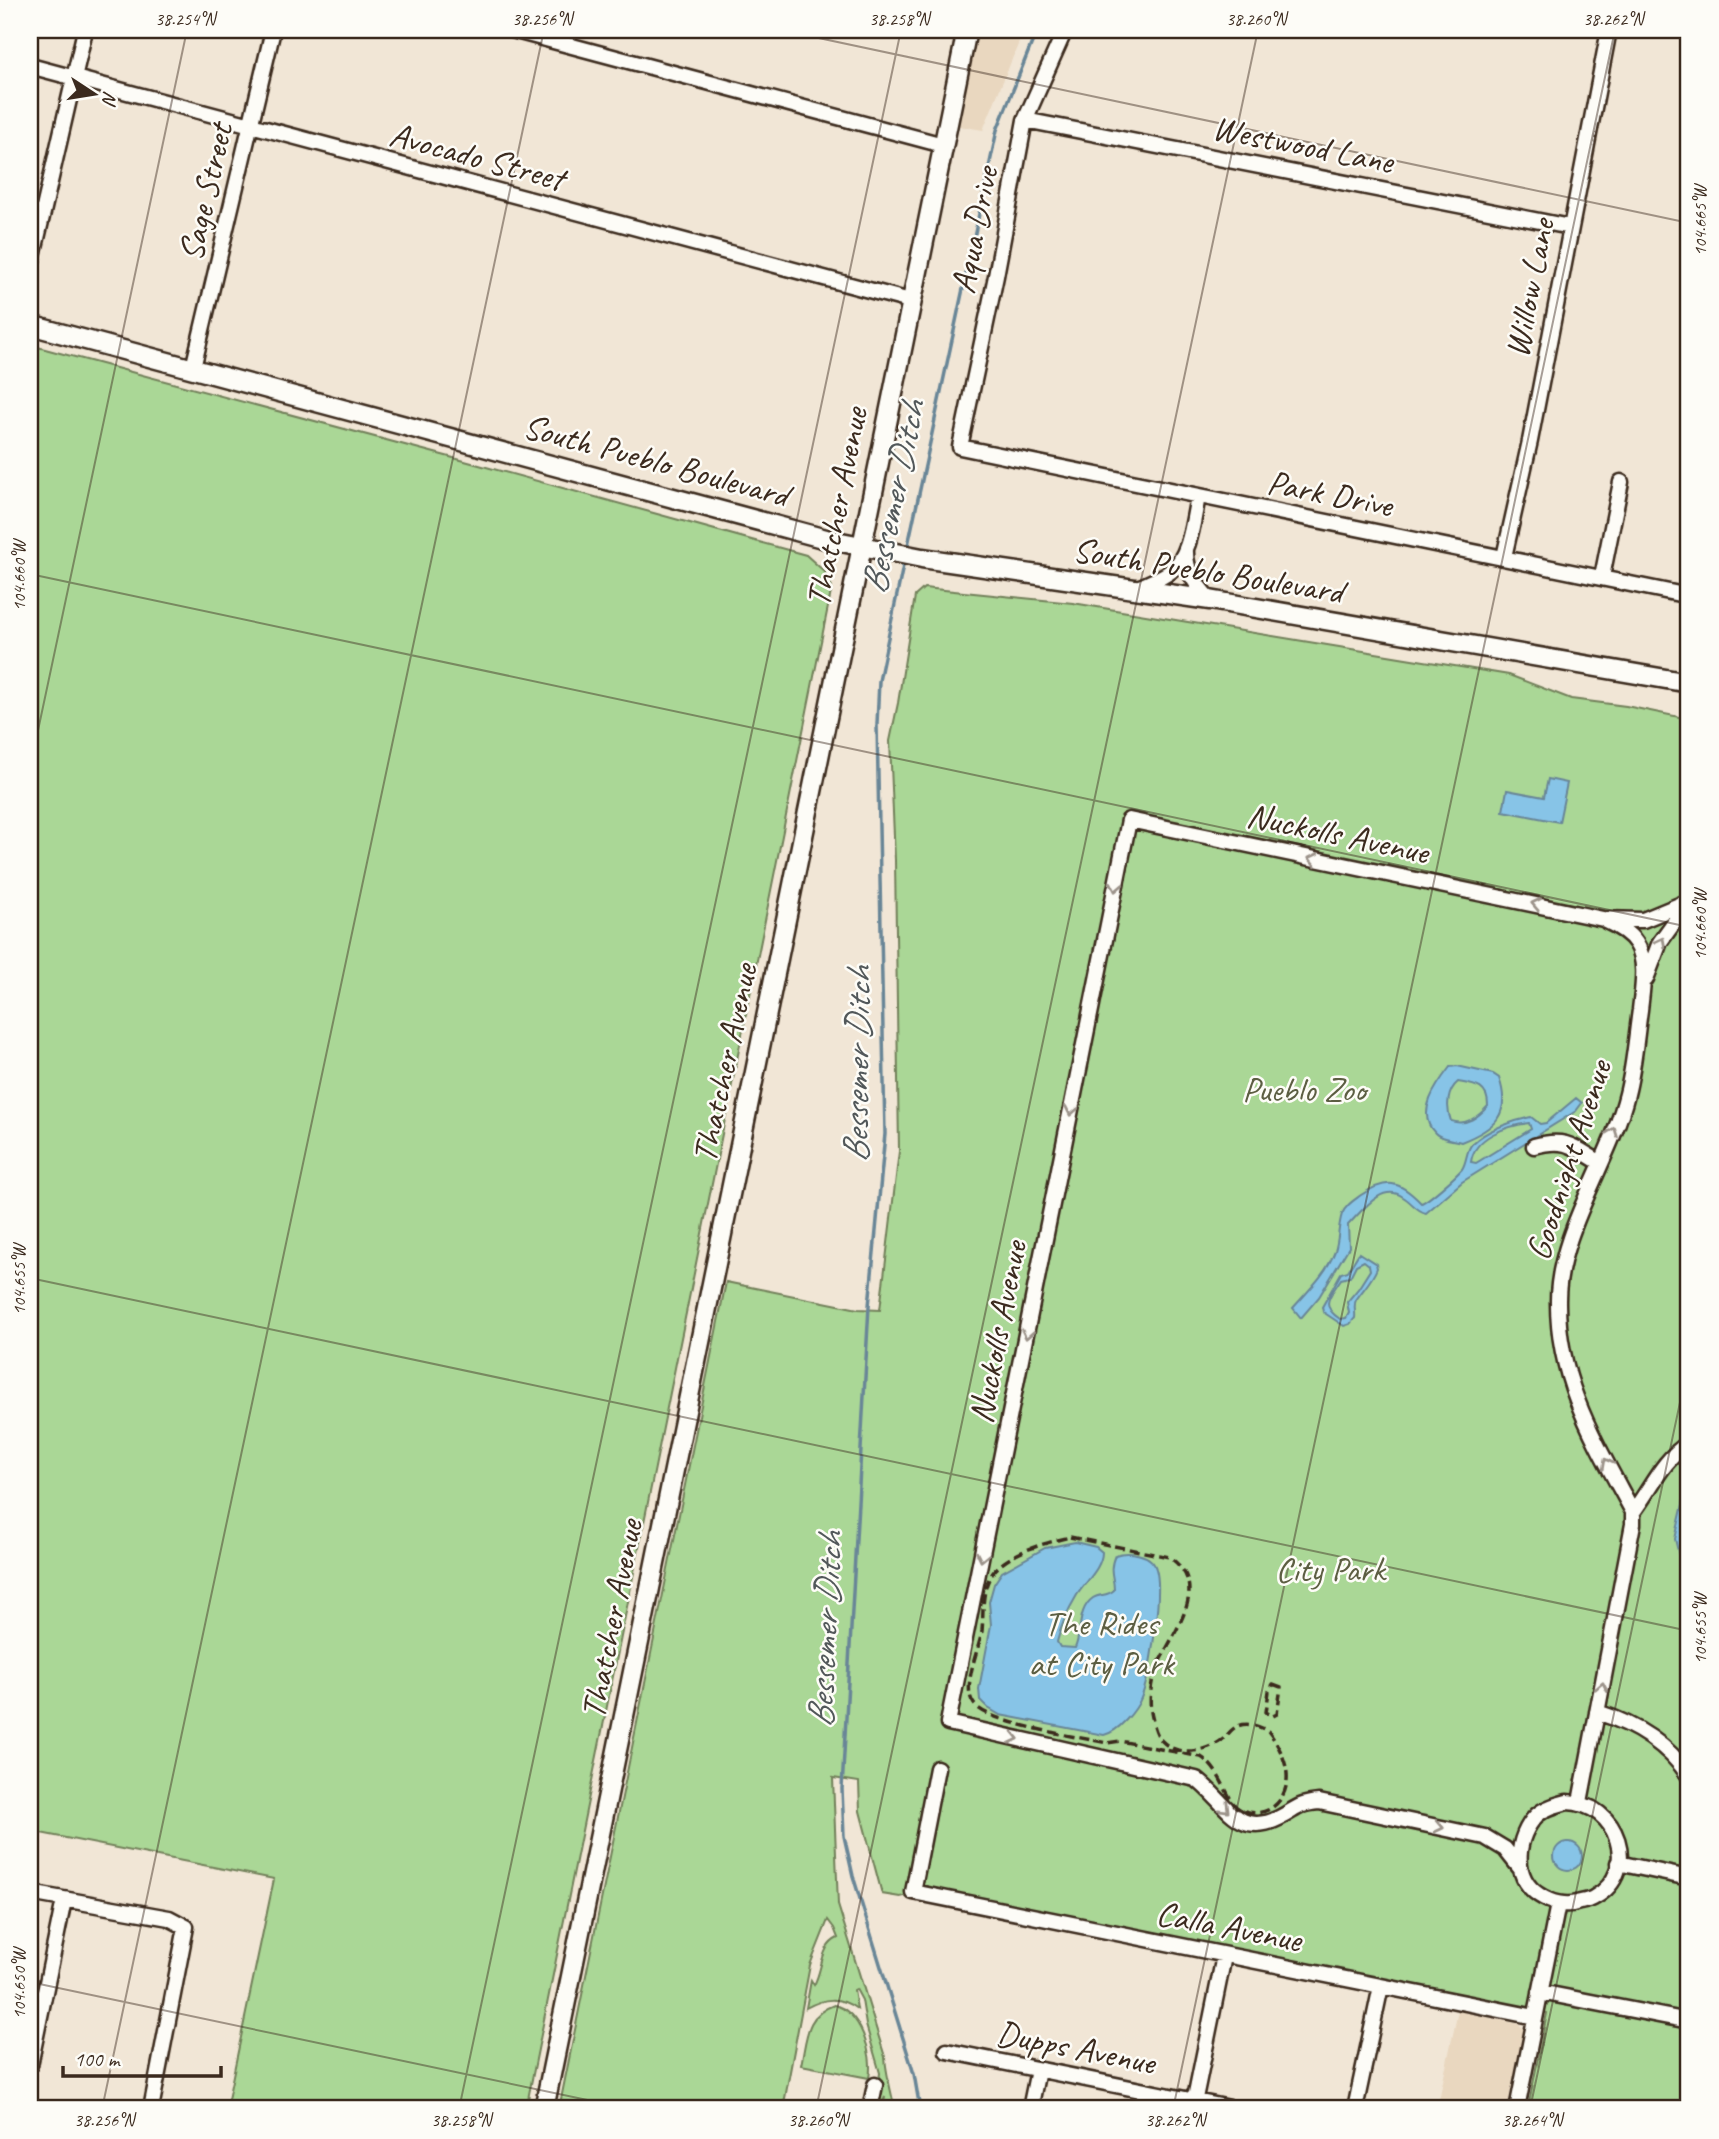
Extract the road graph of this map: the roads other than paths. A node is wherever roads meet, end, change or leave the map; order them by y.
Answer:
1 (85, 30) edge
2 (273, 30) edge
3 (512, 30) edge
4 (967, 30) edge
5 (1065, 30) edge
6 (1608, 30) edge
7 (30, 66) edge
8 (74, 77) junction
9 (1025, 120) junction
10 (251, 126) junction
11 (943, 145) junction
12 (1570, 227) junction
13 (30, 269) edge
14 (910, 301) junction
15 (30, 325) edge
16 (194, 368) junction
17 (960, 447) joint
18 (1622, 482) dead end
19 (1198, 497) junction
20 (861, 546) junction
21 (1186, 548) junction
22 (1504, 557) junction
23 (1602, 578) junction
24 (1136, 589) junction
25 (1689, 596) edge
26 (1210, 600) junction
27 (1689, 684) edge
28 (1689, 902) edge
29 (1603, 919) junction
30 (1643, 987) junction
31 (1534, 1146) dead end
32 (1601, 1163) junction
33 (1689, 1443) edge
34 (1633, 1512) junction
35 (1597, 1712) junction
36 (937, 1768) dead end
37 (1689, 1776) edge
38 (1580, 1802) junction
39 (1618, 1863) junction
40 (1520, 1868) junction
41 (1689, 1878) edge
42 (30, 1893) edge
43 (64, 1900) junction
44 (1558, 1904) junction
45 (1224, 1956) junction
46 (1381, 1986) junction
47 (1540, 1992) junction
48 (1535, 2017) junction
49 (1689, 2021) edge
50 (947, 2051) dead end
51 (30, 2065) edge
52 (1038, 2070) junction
53 (875, 2085) dead end
54 (1193, 2105) edge
55 (152, 2109) edge
56 (544, 2109) edge
57 (870, 2109) edge
58 (1030, 2109) edge
59 (1235, 2109) edge
60 (1355, 2109) edge
61 (1517, 2109) edge

1 - 8 street
2 - 10 street, Sage Street
3 - 11 street
4 - 11 main road, Thatcher Avenue
5 - 9 street, Aqua Drive
6 - 12 street, Willow Lane
7 - 8 street, Avocado Street
8 - 10 street, Avocado Street
8 - 13 street
9 - 12 street, Westwood Lane
9 - 17 street, Aqua Drive
10 - 14 street, Avocado Street
10 - 16 street, Sage Street
11 - 14 main road, Thatcher Avenue
12 - 22 street, Willow Lane
14 - 20 main road, Thatcher Avenue
15 - 16 main road, South Pueblo Boulevard
16 - 20 main road, South Pueblo Boulevard
17 - 19 street, Park Drive
18 - 23 street
19 - 21 street
19 - 22 street, Park Drive
20 - 24 main road, South Pueblo Boulevard
20 - 56 main road, Thatcher Avenue
21 - 24 street
21 - 26 street
22 - 23 street, Park Drive
23 - 25 street, Park Drive
24 - 26 main road, South Pueblo Boulevard
26 - 27 main road, South Pueblo Boulevard
28 - 29 street
30 -> 28 street
29 - 30 street, Goodnight Avenue
29 -> 40 street, Nuckolls Avenue
32 -> 30 street, Goodnight Avenue
31 - 32 street
34 -> 32 street, Goodnight Avenue
33 - 34 street
35 -> 34 street
35 - 37 street
35 - 38 street
36 - 45 street, Calla Avenue
38 - 39 street
38 - 40 street
39 - 41 street
39 - 44 street
40 - 44 street
42 - 43 street
43 - 51 street
43 - 55 street
44 - 47 street
45 - 46 street, Calla Avenue
45 - 54 street
46 - 48 street, Calla Avenue
46 - 60 street
47 - 48 street
47 - 49 street
48 - 61 street
50 - 52 street, Dupps Avenue
52 - 54 street, Dupps Avenue
52 - 58 street
53 - 57 street
54 - 59 street, Dupps Avenue

